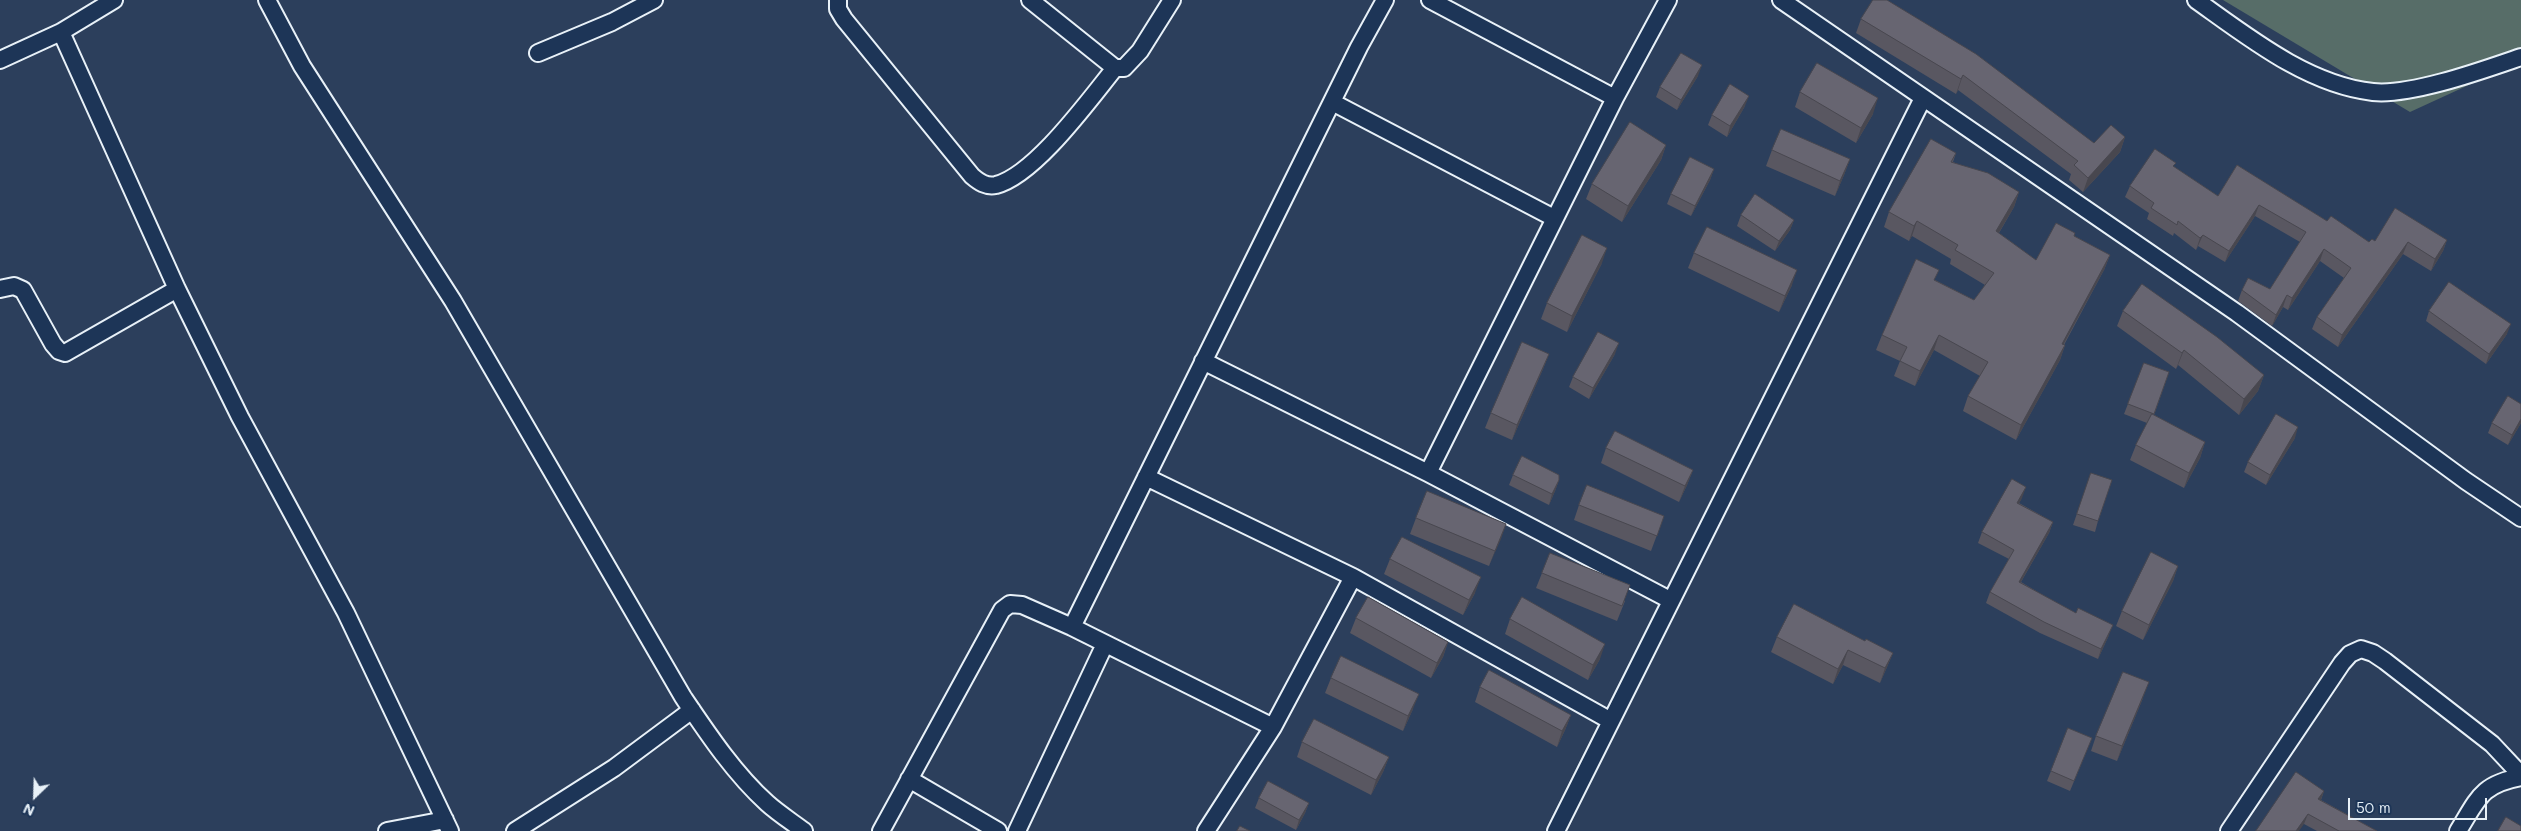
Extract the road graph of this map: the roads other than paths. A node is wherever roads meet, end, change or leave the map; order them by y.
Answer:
1 (114, 0) edge
2 (268, 0) edge
3 (654, 0) edge
4 (838, 0) edge
5 (1030, 0) edge
6 (1172, 0) edge
7 (1385, 0) edge
8 (1430, 0) edge
9 (1668, 0) edge
10 (1781, 0) edge
11 (2196, 0) edge
12 (60, 32) junction
13 (538, 53) dead end
14 (2521, 57) edge
15 (0, 60) edge
16 (1115, 68) junction
17 (1615, 98) junction
18 (1923, 98) junction
19 (1332, 102) junction
20 (1554, 218) junction
21 (0, 289) edge
22 (176, 289) junction
23 (1203, 361) junction
24 (1428, 473) junction
25 (1146, 477) junction
26 (2521, 518) edge
27 (1353, 577) junction
28 (1670, 600) junction
29 (1072, 627) junction
30 (1105, 644) junction
31 (692, 710) junction
32 (1612, 721) junction
33 (1273, 727) junction
34 (2521, 776) edge
35 (909, 779) junction
36 (447, 825) edge
37 (387, 831) edge
38 (515, 831) edge
39 (804, 831) edge
40 (881, 831) edge
41 (998, 831) edge
42 (1017, 831) edge
43 (1206, 831) edge
44 (1556, 831) edge
45 (2230, 831) edge
46 (2458, 831) edge

1 - 12 street
2 - 31 street
3 - 13 street
4 - 16 street
5 - 16 street
6 - 16 street
7 - 19 street
8 - 17 street
9 - 17 street
10 - 18 street
11 - 14 street
12 - 15 street
12 - 22 street
17 - 20 street
18 - 26 street
18 - 28 street
19 - 20 street
19 - 23 street
20 - 24 street
21 - 22 street
22 - 36 street
23 - 24 street
23 - 25 street
24 - 28 street
25 - 27 street
25 - 29 street
27 - 32 street
27 - 33 street
28 - 32 street
29 - 30 street
29 - 35 street
30 - 33 street
30 - 42 street
31 - 38 street
31 - 39 street
32 - 44 street
33 - 43 street
34 - 45 street
34 - 46 street
35 - 40 street
35 - 41 street
36 - 37 street

